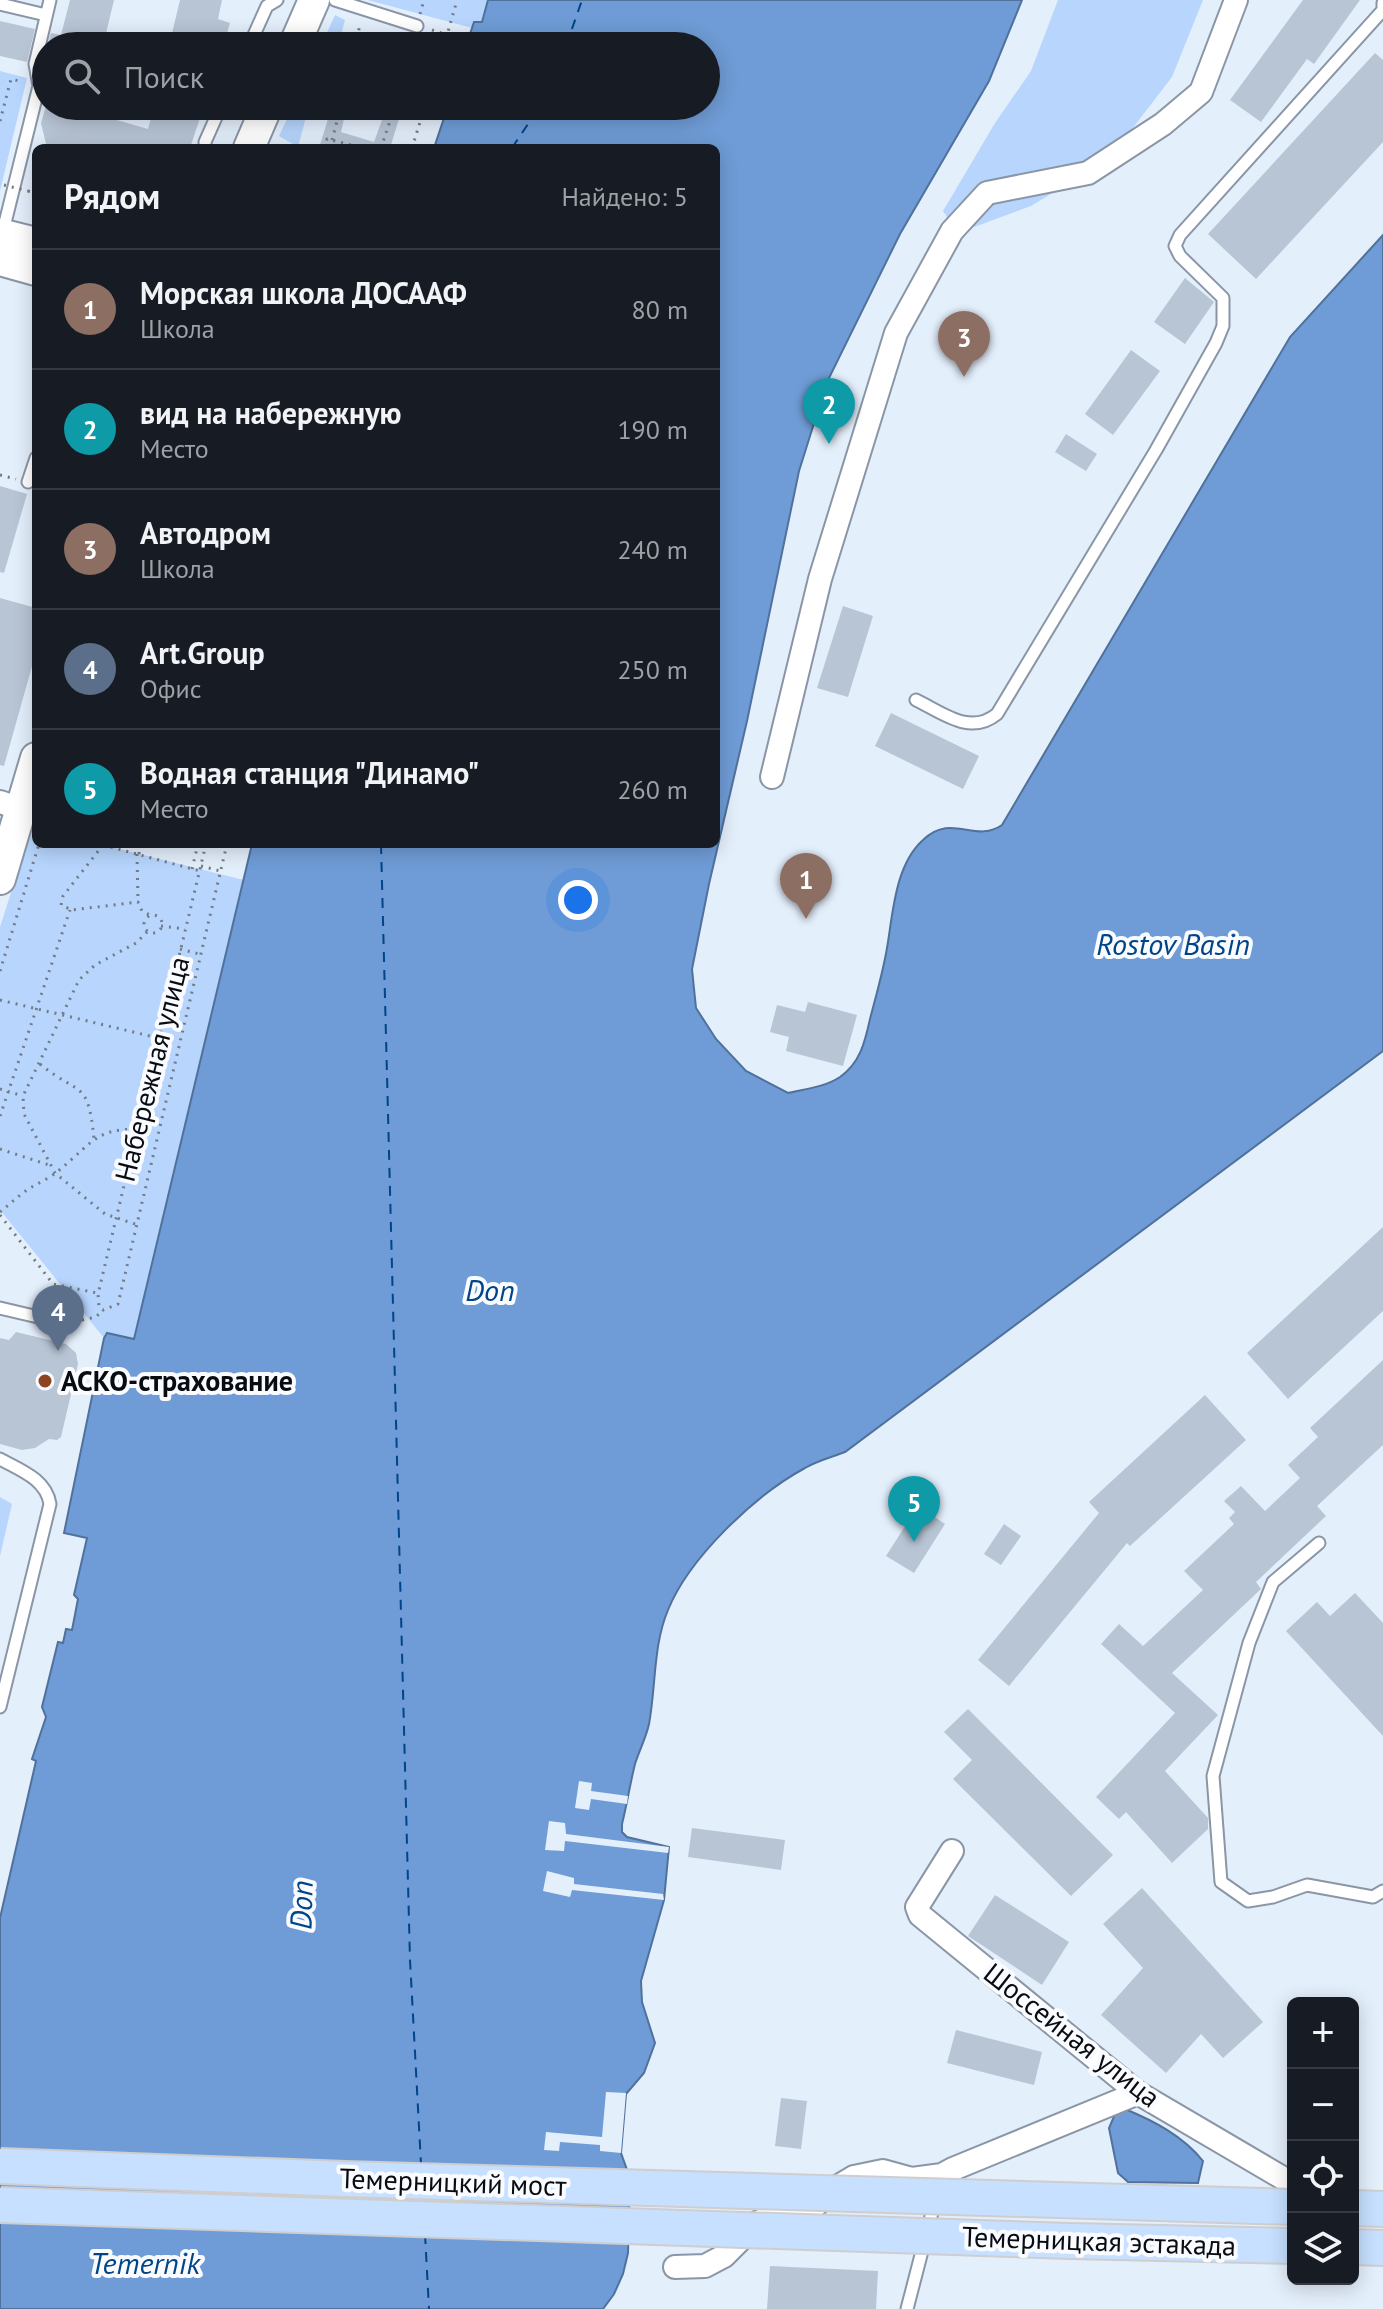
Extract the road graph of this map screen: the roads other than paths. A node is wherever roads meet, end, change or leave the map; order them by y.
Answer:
1 (50, 0) edge
2 (277, 0) edge
3 (317, 0) edge
4 (1236, 0) edge
5 (1383, 3) edge
6 (0, 4) edge
7 (46, 15) junction
8 (417, 26) dead end
9 (42, 32) edge
10 (255, 32) edge
11 (301, 32) edge
12 (32, 115) edge
13 (215, 120) edge
14 (261, 120) edge
15 (205, 144) edge
16 (251, 144) edge
17 (1, 243) edge
18 (32, 243) edge
19 (32, 267) edge
20 (32, 470) edge
21 (28, 482) dead end
22 (916, 700) dead end
23 (32, 770) edge
24 (772, 777) dead end
25 (19, 807) edge
26 (0, 879) edge
27 (0, 1308) edge
28 (68, 1324) road end
29 (0, 1459) edge
30 (1319, 1543) dead end
31 (0, 1707) edge
32 (952, 1851) dead end
33 (1383, 1891) edge
34 (1138, 2093) junction
35 (0, 2166) edge
36 (942, 2175) junction
37 (1287, 2180) edge
38 (907, 2196) joint
39 (0, 2205) edge
40 (1287, 2207) edge
41 (1359, 2209) edge
42 (1383, 2209) edge
43 (1359, 2212) edge
44 (1383, 2223) edge
45 (905, 2235) joint
46 (1287, 2246) edge
47 (1359, 2247) edge
48 (1383, 2248) edge
49 (675, 2267) dead end
50 (907, 2309) edge

1 - 7 lane
2 - 10 lane
3 - 8 lane
3 - 11 main road
4 - 24 street
5 - 22 lane
6 - 7 lane
7 - 9 lane
12 - 17 lane
13 - 15 lane
14 - 16 main road
17 - 18 main road
17 - 19 main road
20 - 21 lane
23 - 25 main road
25 - 26 main road
27 - 28 lane
29 - 31 lane
30 - 33 lane
32 - 34 street, Шоссейная улица
34 - 36 street
34 - 37 street, Шоссейная улица
35 - 38 main road, Темерницкий мост, bridge
36 - 49 street
36 - 50 lane
38 - 40 main road, Темерницкая эстакада, bridge
39 - 45 main road, Темерницкий мост, bridge
41 - 42 main road
43 - 44 street
45 - 46 main road, Темерницкая эстакада, bridge
47 - 48 main road

